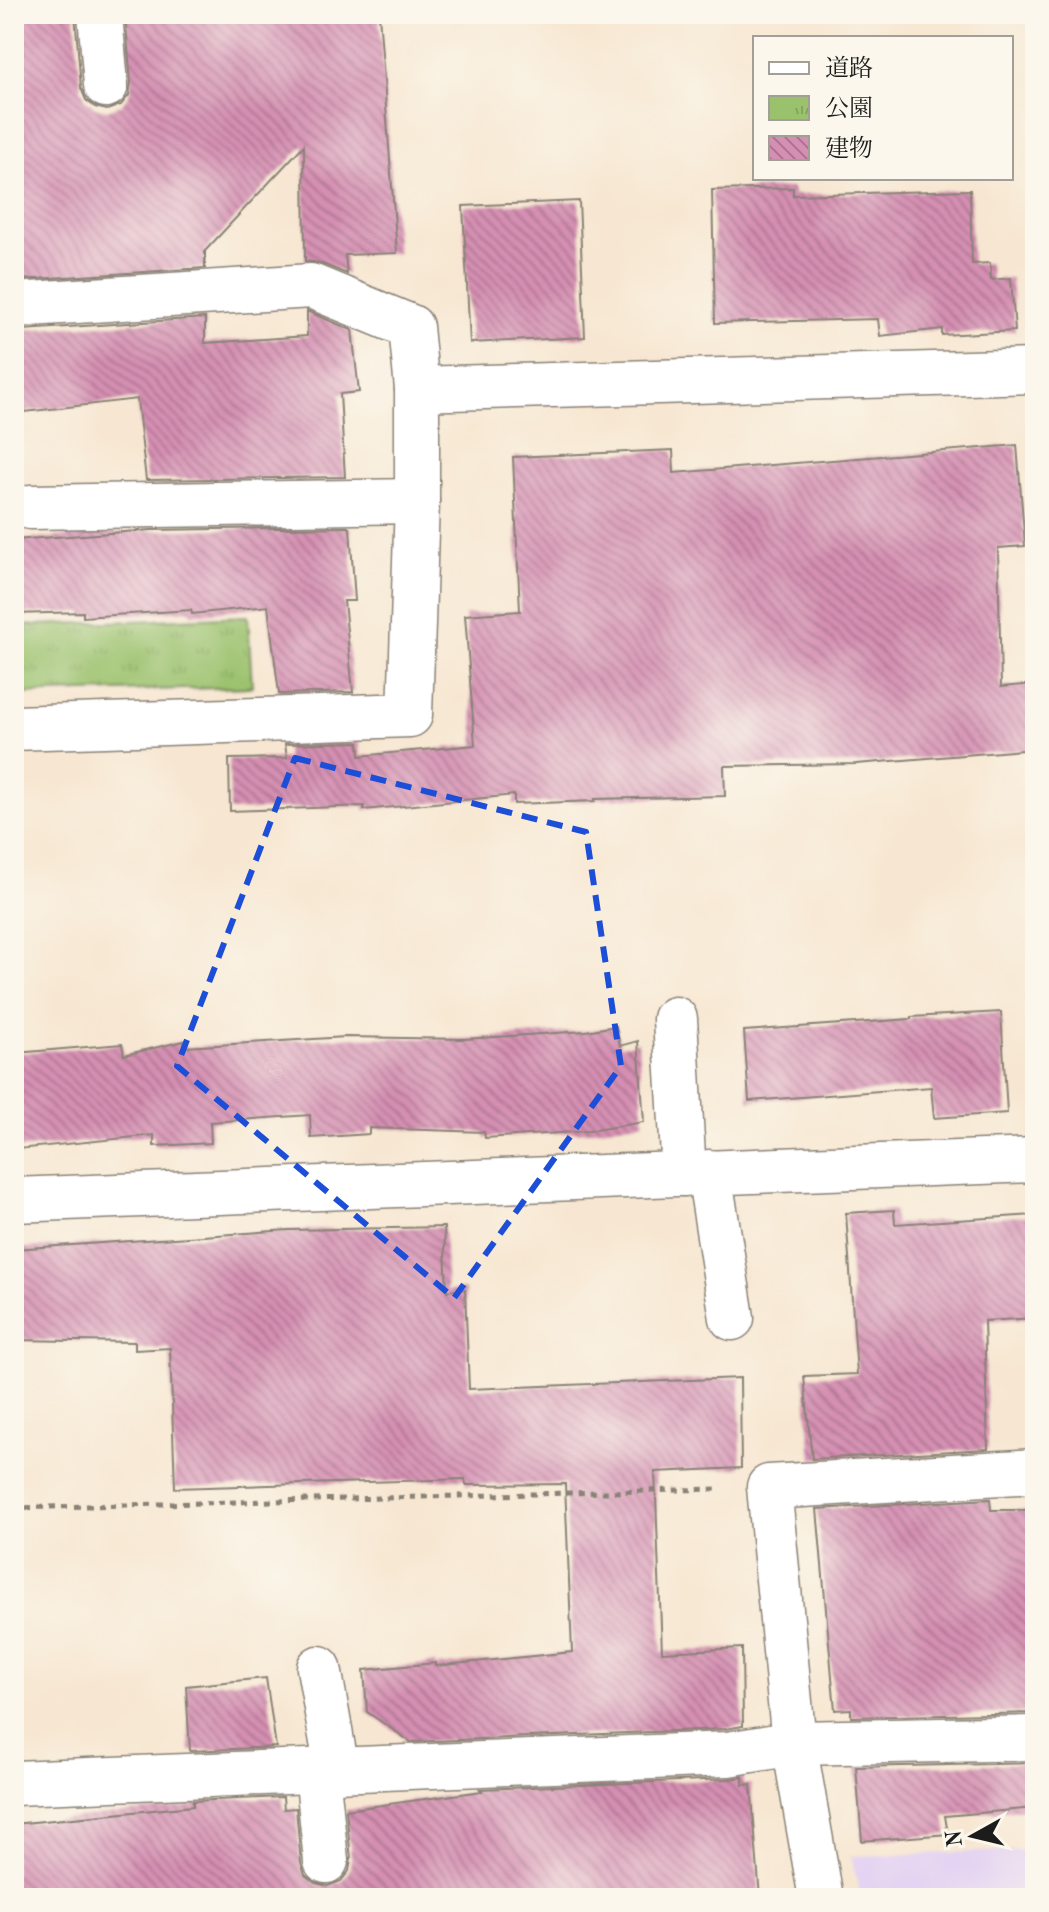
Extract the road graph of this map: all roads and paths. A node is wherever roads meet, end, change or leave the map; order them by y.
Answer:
1 (100, 14) edge
2 (106, 85) dead end
3 (14, 305) edge
4 (1035, 371) edge
5 (417, 389) junction
6 (417, 501) junction
7 (30, 507) dead end
8 (14, 728) edge
9 (675, 1019) dead end
10 (1035, 1160) edge
11 (696, 1173) junction
12 (14, 1200) edge
13 (732, 1318) dead end
14 (1035, 1471) edge
15 (769, 1487) junction
16 (14, 1508) edge
17 (319, 1668) dead end
18 (1035, 1738) edge
19 (794, 1743) junction
20 (327, 1770) junction
21 (14, 1783) edge
22 (326, 1861) dead end
23 (821, 1898) edge

1 - 2 street
3 - 5 street
4 - 5 street
5 - 6 street
6 - 7 street
6 - 8 street
9 - 11 street
10 - 11 street
11 - 12 street
11 - 13 street
14 - 15 street
15 - 16 path
15 - 19 street
17 - 20 street
18 - 19 street
19 - 20 street
19 - 23 street
20 - 21 street
20 - 22 street

